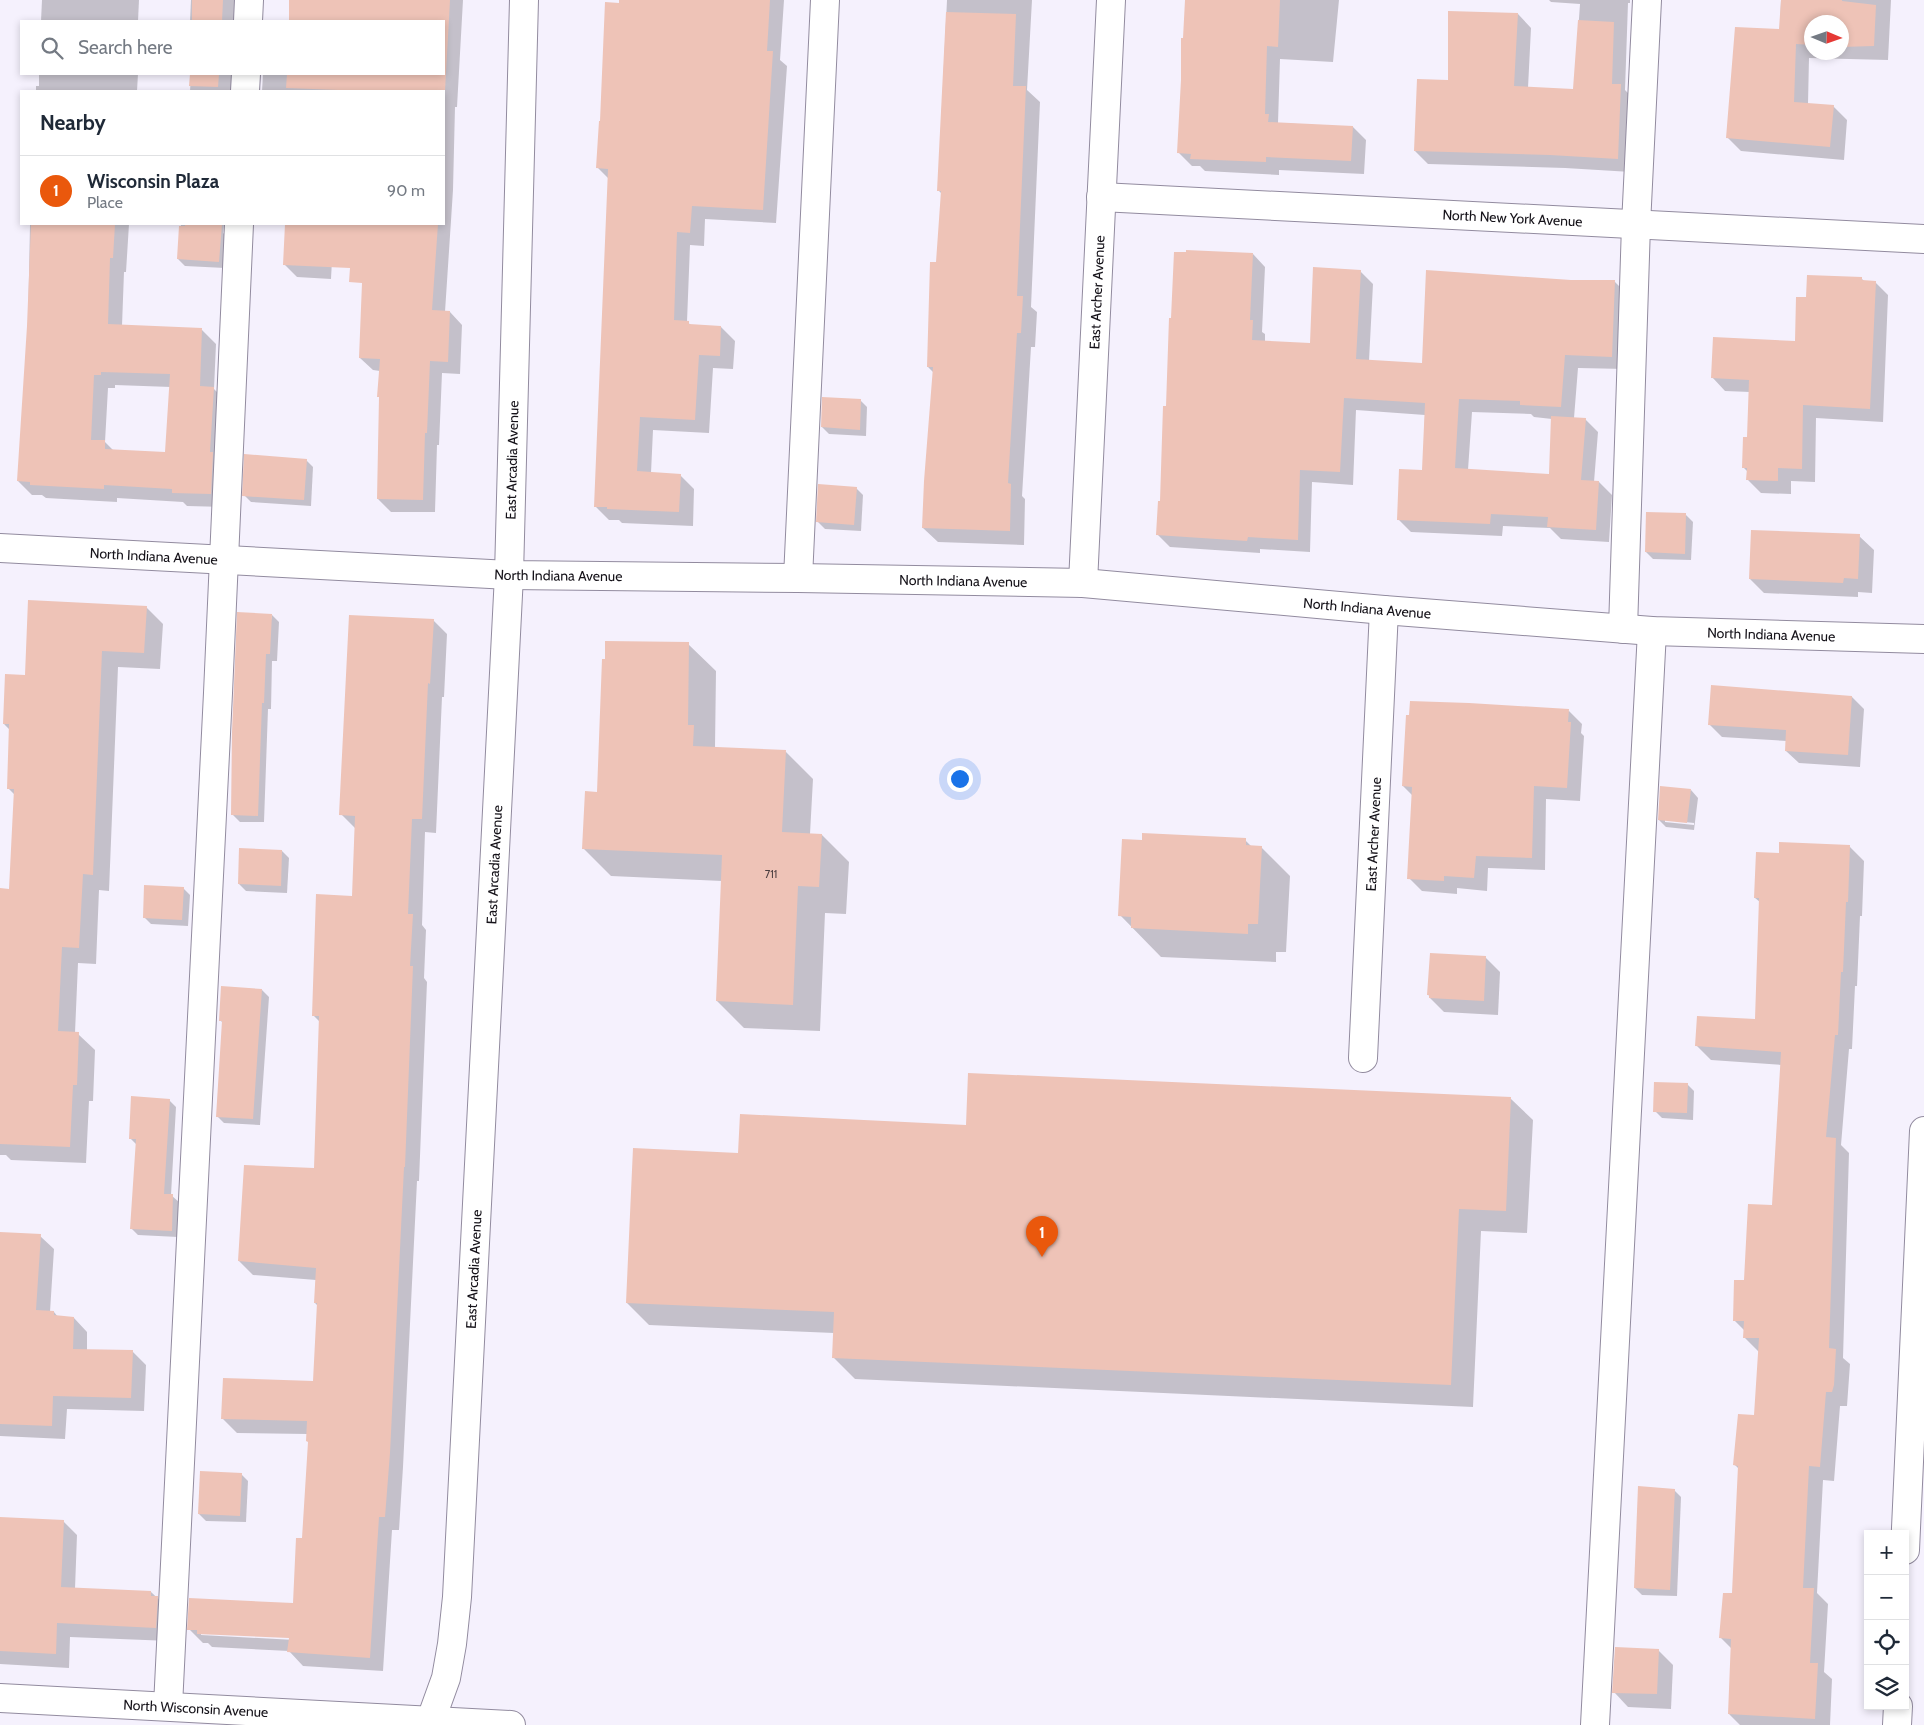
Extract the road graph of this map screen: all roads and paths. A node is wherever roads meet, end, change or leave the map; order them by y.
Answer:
1 (249, 0) edge
2 (524, 0) edge
3 (824, 0) edge
4 (1111, 0) edge
5 (1647, 0) edge
6 (248, 20) edge
7 (246, 75) edge
8 (245, 90) edge
9 (1101, 197) junction
10 (239, 225) edge
11 (1636, 225) junction
12 (1924, 239) edge
13 (0, 548) edge
14 (224, 560) junction
15 (509, 575) junction
16 (798, 578) junction
17 (1083, 583) junction
18 (1384, 610) junction
19 (1623, 629) junction
20 (1652, 631) junction
21 (1924, 639) edge
22 (1363, 1058) dead end
23 (1924, 1131) edge
24 (1906, 1530) edge
25 (0, 1698) edge
26 (168, 1706) junction
27 (1898, 1710) edge
28 (430, 1723) edge
29 (511, 1725) edge
30 (1595, 1725) edge
31 (1897, 1725) edge

1 - 6 street
2 - 15 street, East Arcadia Avenue
3 - 16 street
4 - 9 street, East Archer Avenue
5 - 11 street
7 - 8 street
9 - 11 street, North New York Avenue
9 - 17 street, East Archer Avenue
10 - 14 street
11 - 12 street, North New York Avenue
11 - 19 street
13 - 14 street, North Indiana Avenue
14 - 15 street, North Indiana Avenue
14 - 26 street
15 - 16 street, North Indiana Avenue
15 - 28 street, East Arcadia Avenue
16 - 17 street, North Indiana Avenue
17 - 18 street, North Indiana Avenue
18 - 19 street, North Indiana Avenue
18 - 22 street, East Archer Avenue
19 - 20 street, North Indiana Avenue
20 - 21 street, North Indiana Avenue
20 - 30 street
23 - 24 street
25 - 26 street, North Wisconsin Avenue
26 - 28 street, North Wisconsin Avenue
27 - 31 street
28 - 29 street, North Wisconsin Avenue

